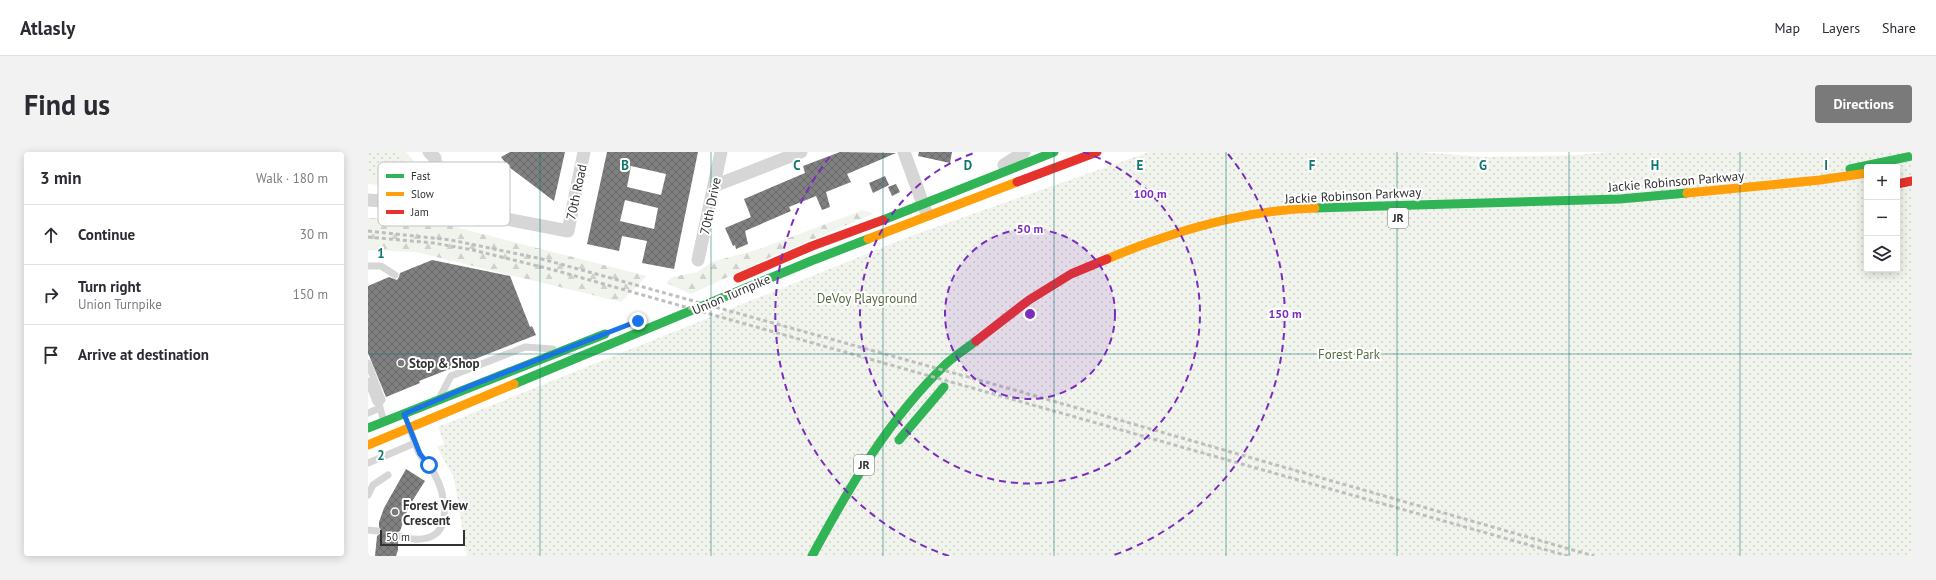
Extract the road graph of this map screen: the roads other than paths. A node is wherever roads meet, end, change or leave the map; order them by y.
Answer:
1 (429, 152) edge
2 (584, 152) edge
3 (721, 152) edge
4 (800, 152) edge
5 (904, 152) edge
6 (1024, 152) edge
7 (1054, 152) edge
8 (1097, 152) edge
9 (1912, 156) edge
10 (435, 162) edge
11 (1004, 163) edge
12 (1912, 166) edge
13 (1900, 168) edge
14 (1864, 173) edge
15 (1912, 181) edge
16 (1900, 183) edge
17 (714, 186) junction
18 (1754, 187) junction
19 (368, 200) edge
20 (378, 201) edge
21 (925, 211) junction
22 (510, 220) edge
23 (698, 260) dead end
24 (368, 266) edge
25 (395, 275) dead end
26 (732, 281) dead end
27 (611, 332) dead end
28 (563, 350) junction
29 (368, 363) edge
30 (368, 381) edge
31 (950, 382) dead end
32 (438, 399) junction
33 (380, 406) junction
34 (368, 413) edge
35 (404, 414) junction
36 (384, 422) junction
37 (368, 428) edge
38 (410, 428) junction
39 (389, 436) junction
40 (415, 443) junction
41 (368, 445) edge
42 (893, 449) dead end
43 (368, 463) edge
44 (388, 475) dead end
45 (368, 496) edge
46 (368, 530) edge
47 (377, 531) dead end
48 (399, 536) dead end
49 (812, 556) edge

1 - 10 street
2 - 22 street, 70th Road
3 - 17 street, 70th Drive
4 - 17 street
5 - 21 street
6 - 11 street, Union Turnpike
7 - 11 main road, Union Turnpike
8 - 21 main road, Union Turnpike
9 - 18 main road
11 - 21 main road, Union Turnpike
12 - 13 main road
14 - 18 main road, Jackie Robinson Parkway / JR
15 - 16 main road
17 - 23 street, 70th Drive
18 - 49 main road, Jackie Robinson Parkway / JR
19 - 20 street
21 - 26 main road, Union Turnpike
21 - 38 main road, Union Turnpike
24 - 25 lane
27 - 28 main road
28 - 32 main road
28 - 32 lane
29 - 33 lane
30 - 33 lane
31 - 42 main road
32 - 35 main road
33 - 34 lane
33 - 36 lane
35 - 36 main road
35 - 38 lane
36 - 37 main road
36 - 39 lane
38 - 39 main road, Union Turnpike
38 - 40 lane
39 - 41 main road, Union Turnpike
40 - 43 lane
40 - 48 lane
44 - 45 lane
46 - 47 lane

